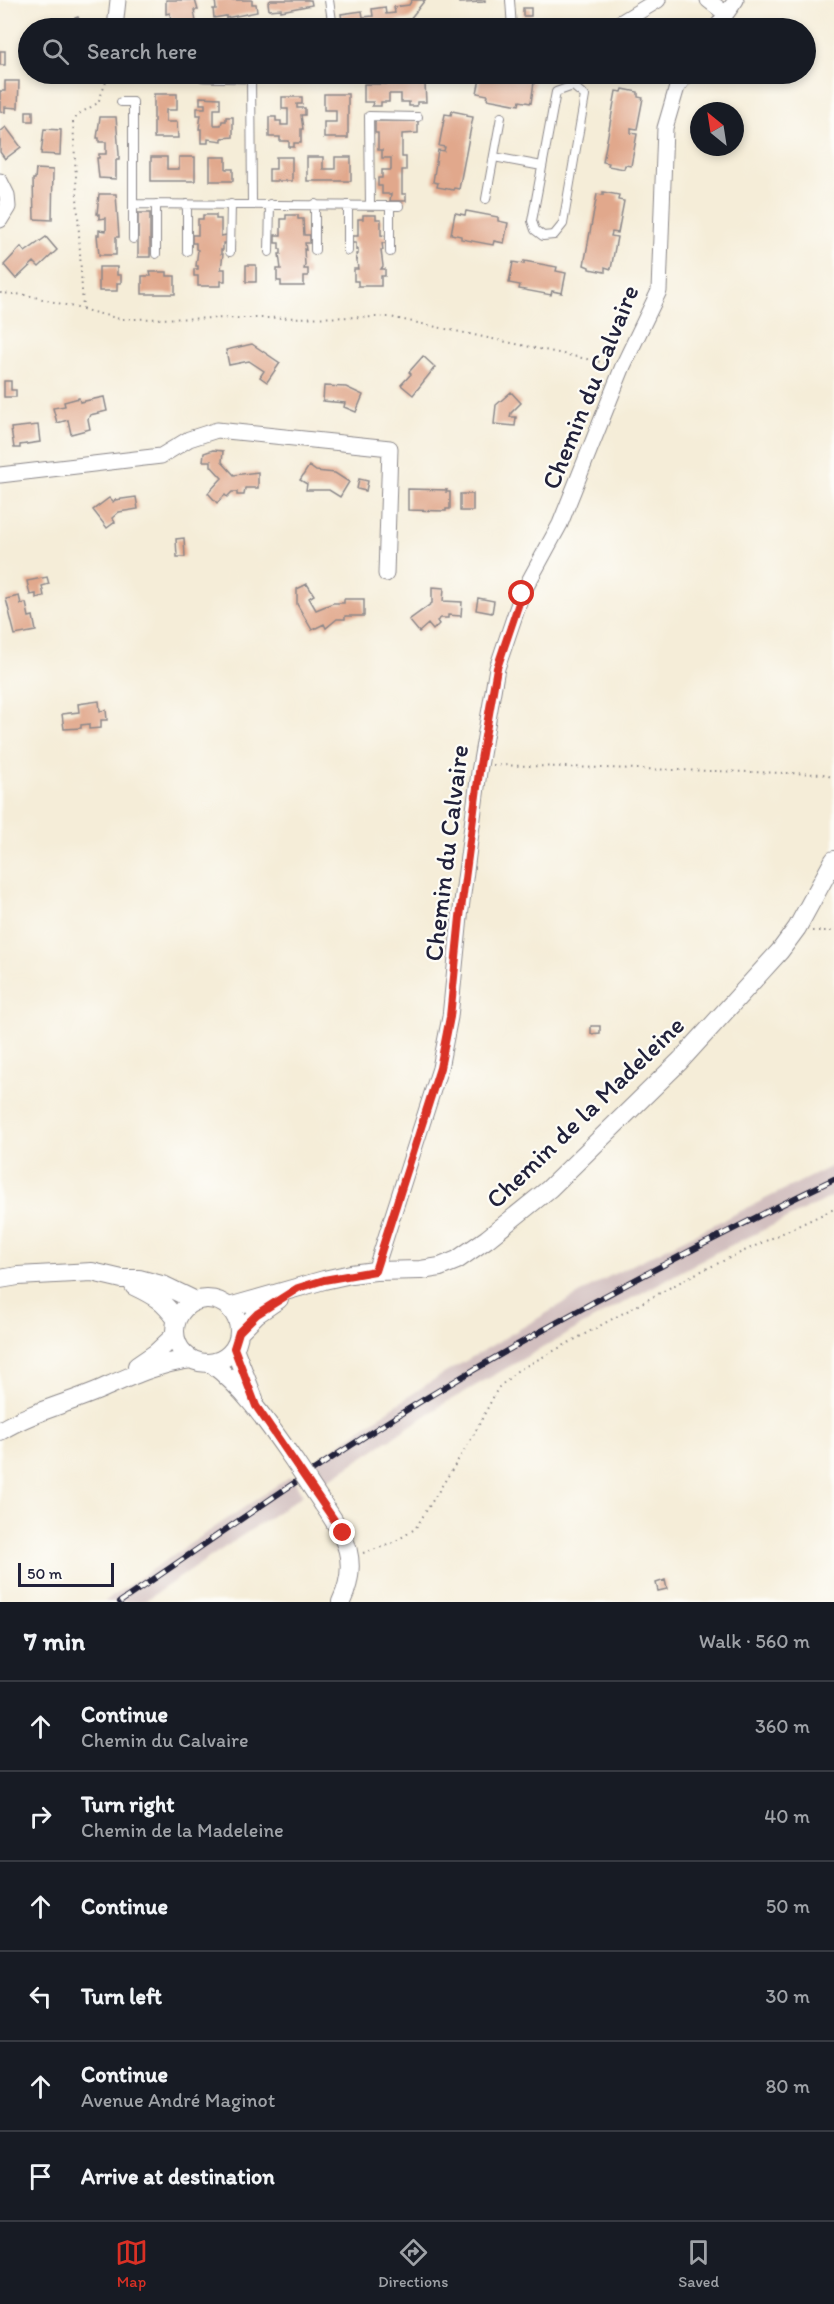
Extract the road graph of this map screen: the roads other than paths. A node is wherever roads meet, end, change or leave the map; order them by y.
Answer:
1 (118, 0) edge
2 (329, 0) edge
3 (510, 0) edge
4 (658, 0) edge
5 (708, 0) edge
6 (736, 0) edge
7 (726, 14) junction
8 (116, 18) edge
9 (332, 18) edge
10 (511, 18) edge
11 (628, 18) edge
12 (723, 18) edge
13 (257, 84) edge
14 (679, 84) edge
15 (573, 86) joint
16 (121, 102) dead end
17 (418, 117) dead end
18 (501, 117) dead end
19 (494, 157) junction
20 (542, 166) junction
21 (0, 182) edge
22 (486, 199) dead end
23 (252, 203) junction
24 (134, 204) junction
25 (156, 204) junction
26 (187, 204) junction
27 (231, 204) junction
28 (270, 204) junction
29 (315, 204) junction
30 (348, 205) junction
31 (370, 205) junction
32 (390, 206) junction
33 (399, 206) dead end
34 (0, 219) edge
35 (133, 239) dead end
36 (315, 250) dead end
37 (348, 251) dead end
38 (187, 252) dead end
39 (230, 252) dead end
40 (269, 252) dead end
41 (390, 252) dead end
42 (156, 254) dead end
43 (0, 475) edge
44 (386, 574) dead end
45 (834, 860) edge
46 (375, 1271) junction
47 (0, 1279) edge
48 (122, 1279) junction
49 (298, 1288) junction
50 (196, 1301) junction
51 (229, 1307) junction
52 (176, 1327) junction
53 (237, 1340) junction
54 (191, 1359) junction
55 (211, 1363) junction
56 (123, 1378) junction
57 (256, 1406) junction
58 (0, 1431) edge
59 (341, 1602) edge

1 - 8 street
2 - 9 lane
3 - 10 lane
4 - 11 street
5 - 7 street
6 - 7 street
7 - 12 street
13 - 23 lane
14 - 46 street, Chemin du Calvaire
15 - 20 lane
15 - 20 lane
16 - 24 lane
17 - 31 lane
18 - 19 lane
19 - 20 lane
19 - 22 lane
21 - 34 street
23 - 27 lane
23 - 28 lane
24 - 25 lane
24 - 35 lane
25 - 26 lane
25 - 42 lane
26 - 27 lane
26 - 38 lane
27 - 39 lane
28 - 29 lane
28 - 40 lane
29 - 30 lane
29 - 36 lane
30 - 31 lane
30 - 37 lane
31 - 32 lane
32 - 33 lane
32 - 41 lane
43 - 44 street
45 - 46 street, Chemin de la Madeleine
46 - 49 street, Chemin de la Madeleine
47 - 48 street
48 - 50 street
48 - 52 street
49 - 51 street
49 - 53 street
50 - 51 street
50 - 52 street
51 - 53 street
52 - 54 street
52 - 56 street
53 - 55 street
53 - 57 street
54 - 55 street
54 - 56 street
55 - 57 street
56 - 58 street
57 - 59 street, bridge

